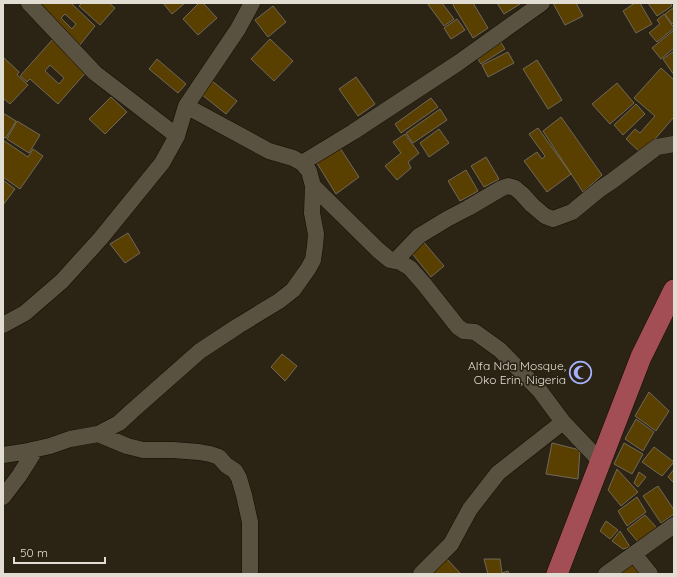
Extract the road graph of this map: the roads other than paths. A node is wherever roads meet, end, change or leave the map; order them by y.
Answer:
1 (29, 3) edge
2 (252, 3) edge
3 (542, 3) edge
4 (186, 106) junction
5 (176, 136) junction
6 (674, 144) edge
7 (302, 163) junction
8 (313, 186) junction
9 (395, 261) junction
10 (674, 290) edge
11 (3, 324) edge
12 (563, 422) junction
13 (98, 434) junction
14 (36, 449) junction
15 (3, 455) edge
16 (600, 461) junction
17 (3, 497) edge
18 (674, 524) edge
19 (634, 554) junction
20 (250, 574) edge
21 (421, 574) edge
22 (557, 574) edge
23 (606, 574) edge
24 (650, 574) edge

1 - 5 street
2 - 4 street
3 - 7 street
4 - 5 street
4 - 7 street
5 - 11 street
6 - 9 street
7 - 8 street
8 - 9 street
8 - 13 street
9 - 12 street
10 - 16 main road
12 - 16 street
12 - 21 street
13 - 14 street
13 - 20 street
14 - 15 street
14 - 17 street
16 - 22 main road
18 - 19 street
19 - 23 street
19 - 24 street

